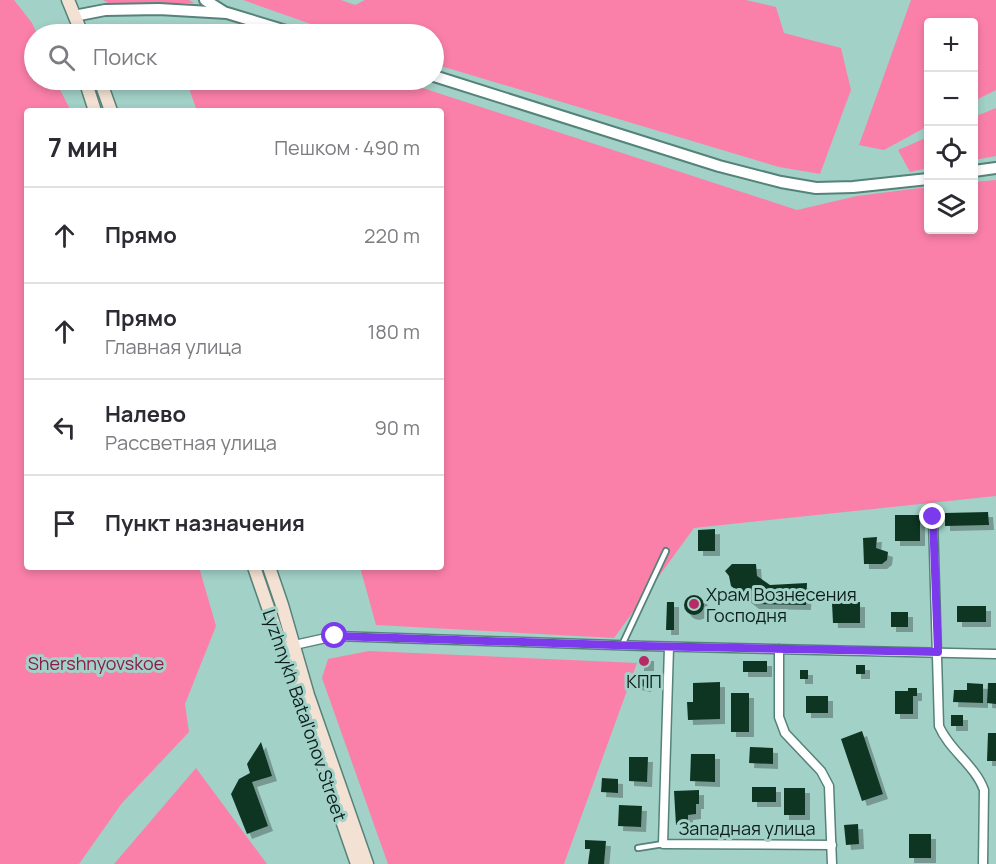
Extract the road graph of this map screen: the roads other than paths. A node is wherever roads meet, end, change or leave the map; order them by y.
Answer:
1 (68, 0) edge
2 (204, 0) edge
3 (227, 14) junction
4 (74, 16) junction
5 (75, 24) edge
6 (78, 24) edge
7 (262, 24) edge
8 (444, 79) edge
9 (88, 90) edge
10 (104, 90) edge
11 (94, 108) edge
12 (110, 108) edge
13 (996, 168) edge
14 (978, 170) edge
15 (924, 179) edge
16 (933, 517) dead end
17 (666, 551) dead end
18 (255, 570) edge
19 (270, 570) edge
20 (622, 645) junction
21 (287, 646) junction
22 (669, 647) junction
23 (779, 649) junction
24 (938, 652) junction
25 (996, 654) edge
26 (663, 844) junction
27 (832, 844) junction
28 (638, 848) dead end
29 (357, 864) edge
30 (367, 864) edge
31 (832, 864) edge
32 (983, 864) edge

1 - 4 main road
2 - 3 street
3 - 4 street
3 - 7 street
4 - 5 main road
4 - 6 main road
8 - 15 street
9 - 11 main road
10 - 12 main road
13 - 14 street
16 - 24 street
17 - 20 lane
18 - 21 main road, Lyzhnykh Batal'onov Street
19 - 21 main road, Lyzhnykh Batal'onov Street
20 - 21 street
20 - 22 street
21 - 29 main road, Lyzhnykh Batal'onov Street
21 - 30 main road, Lyzhnykh Batal'onov Street
22 - 23 street
22 - 26 street
23 - 24 street
23 - 27 street
24 - 25 street
24 - 32 street
26 - 27 street, Западная улица
26 - 28 lane
27 - 31 street

